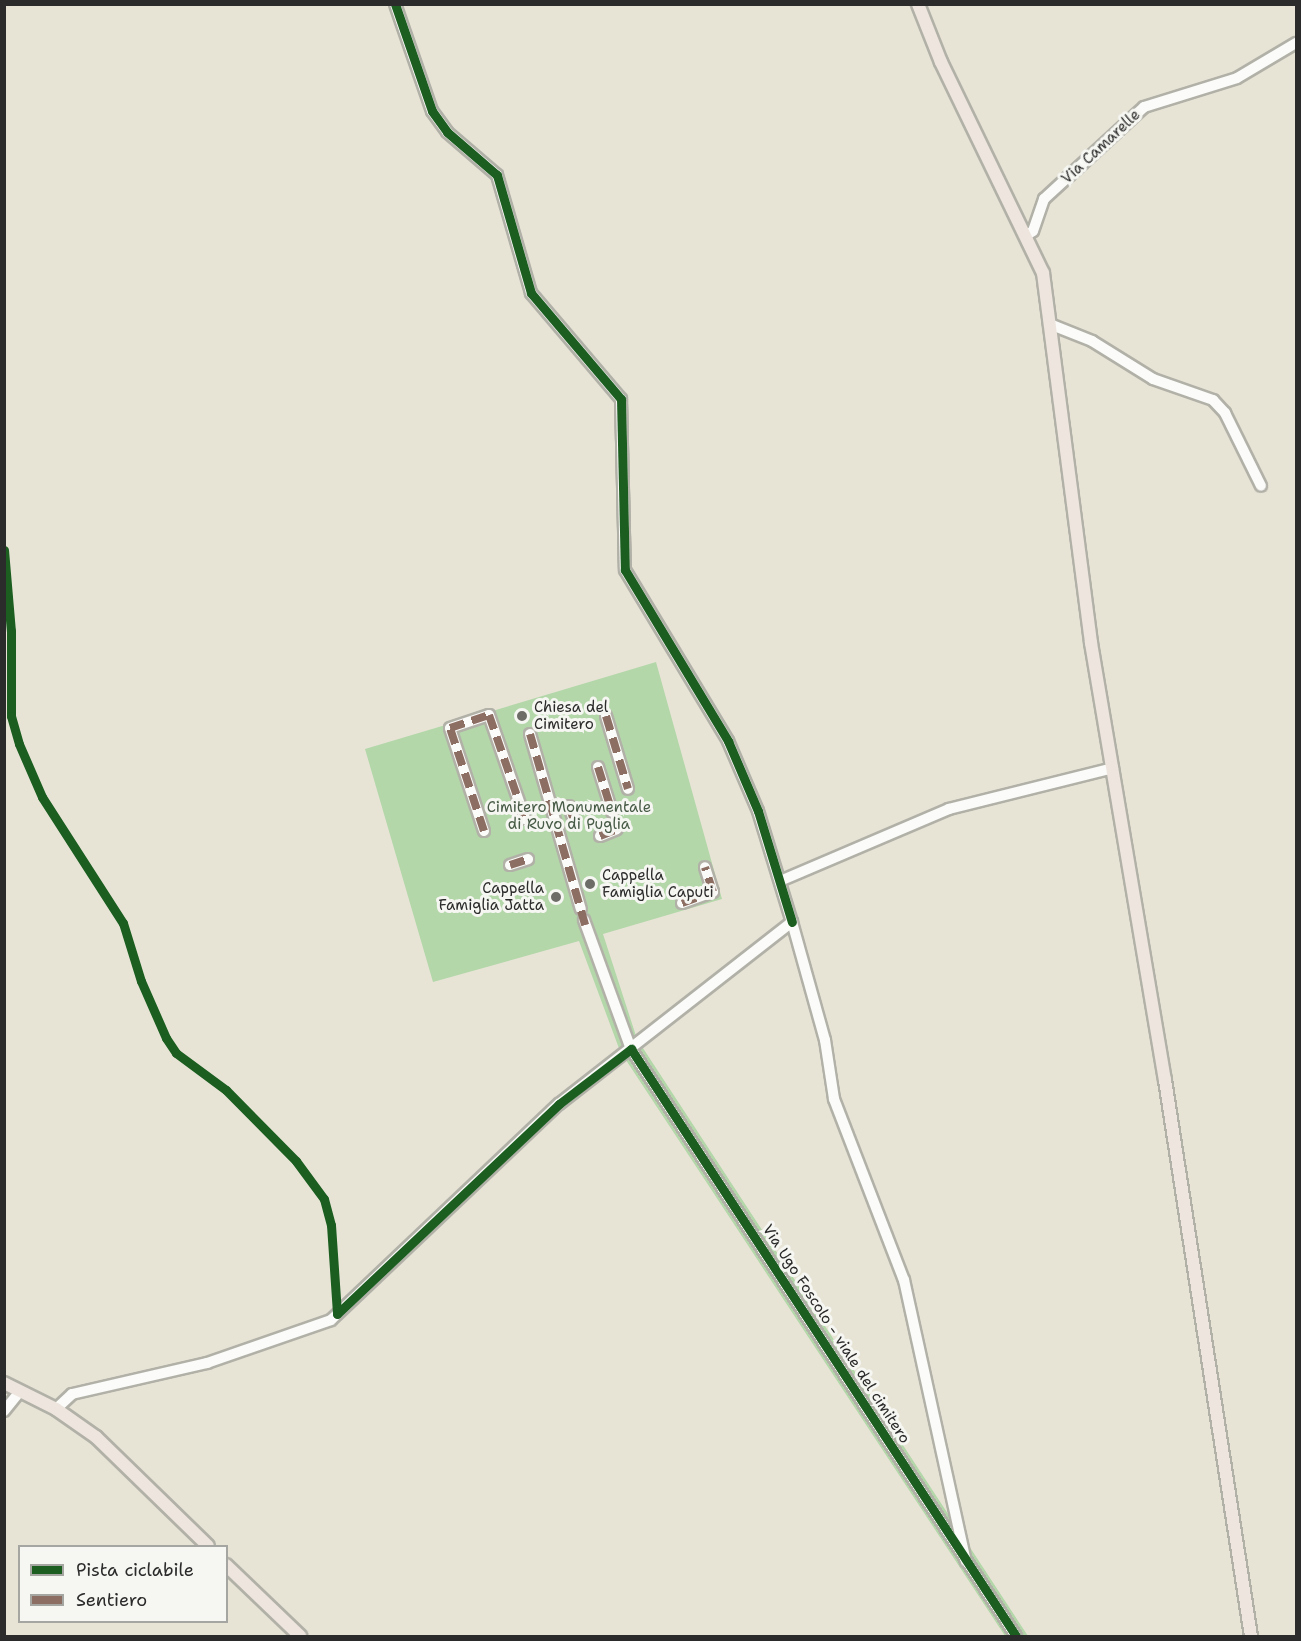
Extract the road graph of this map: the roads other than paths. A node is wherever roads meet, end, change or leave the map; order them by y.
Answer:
1 (395, 4) edge
2 (918, 4) edge
3 (1296, 43) edge
4 (1027, 235) junction
5 (1052, 325) junction
6 (1261, 486) dead end
7 (606, 716) dead end
8 (530, 734) dead end
9 (598, 767) dead end
10 (1113, 768) junction
11 (628, 789) dead end
12 (569, 806) dead end
13 (612, 812) dead end
14 (525, 819) dead end
15 (575, 823) dead end
16 (617, 829) dead end
17 (484, 831) dead end
18 (600, 836) dead end
19 (528, 859) dead end
20 (510, 865) dead end
21 (705, 867) dead end
22 (780, 881) junction
23 (682, 903) dead end
24 (792, 922) junction
25 (631, 1049) junction
26 (4, 1383) edge
27 (20, 1391) junction
28 (56, 1409) junction
29 (4, 1411) edge
30 (207, 1545) edge
31 (966, 1561) junction
32 (228, 1567) edge
33 (300, 1636) edge
34 (1016, 1636) edge
35 (1251, 1636) edge

1 - 22 street
2 - 4 main road
3 - 4 street, Via Camarelle
4 - 5 main road
5 - 6 street
5 - 10 main road
7 - 11 street
8 - 25 street, Via Ugo Foscolo - viale del cimitero
9 - 13 street
10 - 22 street
10 - 35 main road
12 - 15 street
14 - 17 street
16 - 18 street
19 - 20 street
21 - 23 street
22 - 24 street
24 - 25 street
24 - 31 street
25 - 28 street
25 - 31 street, Via Ugo Foscolo - viale del cimitero
26 - 27 main road
27 - 28 main road
27 - 29 street
28 - 30 main road
31 - 34 street, Via Ugo Foscolo - viale del cimitero
32 - 33 main road

